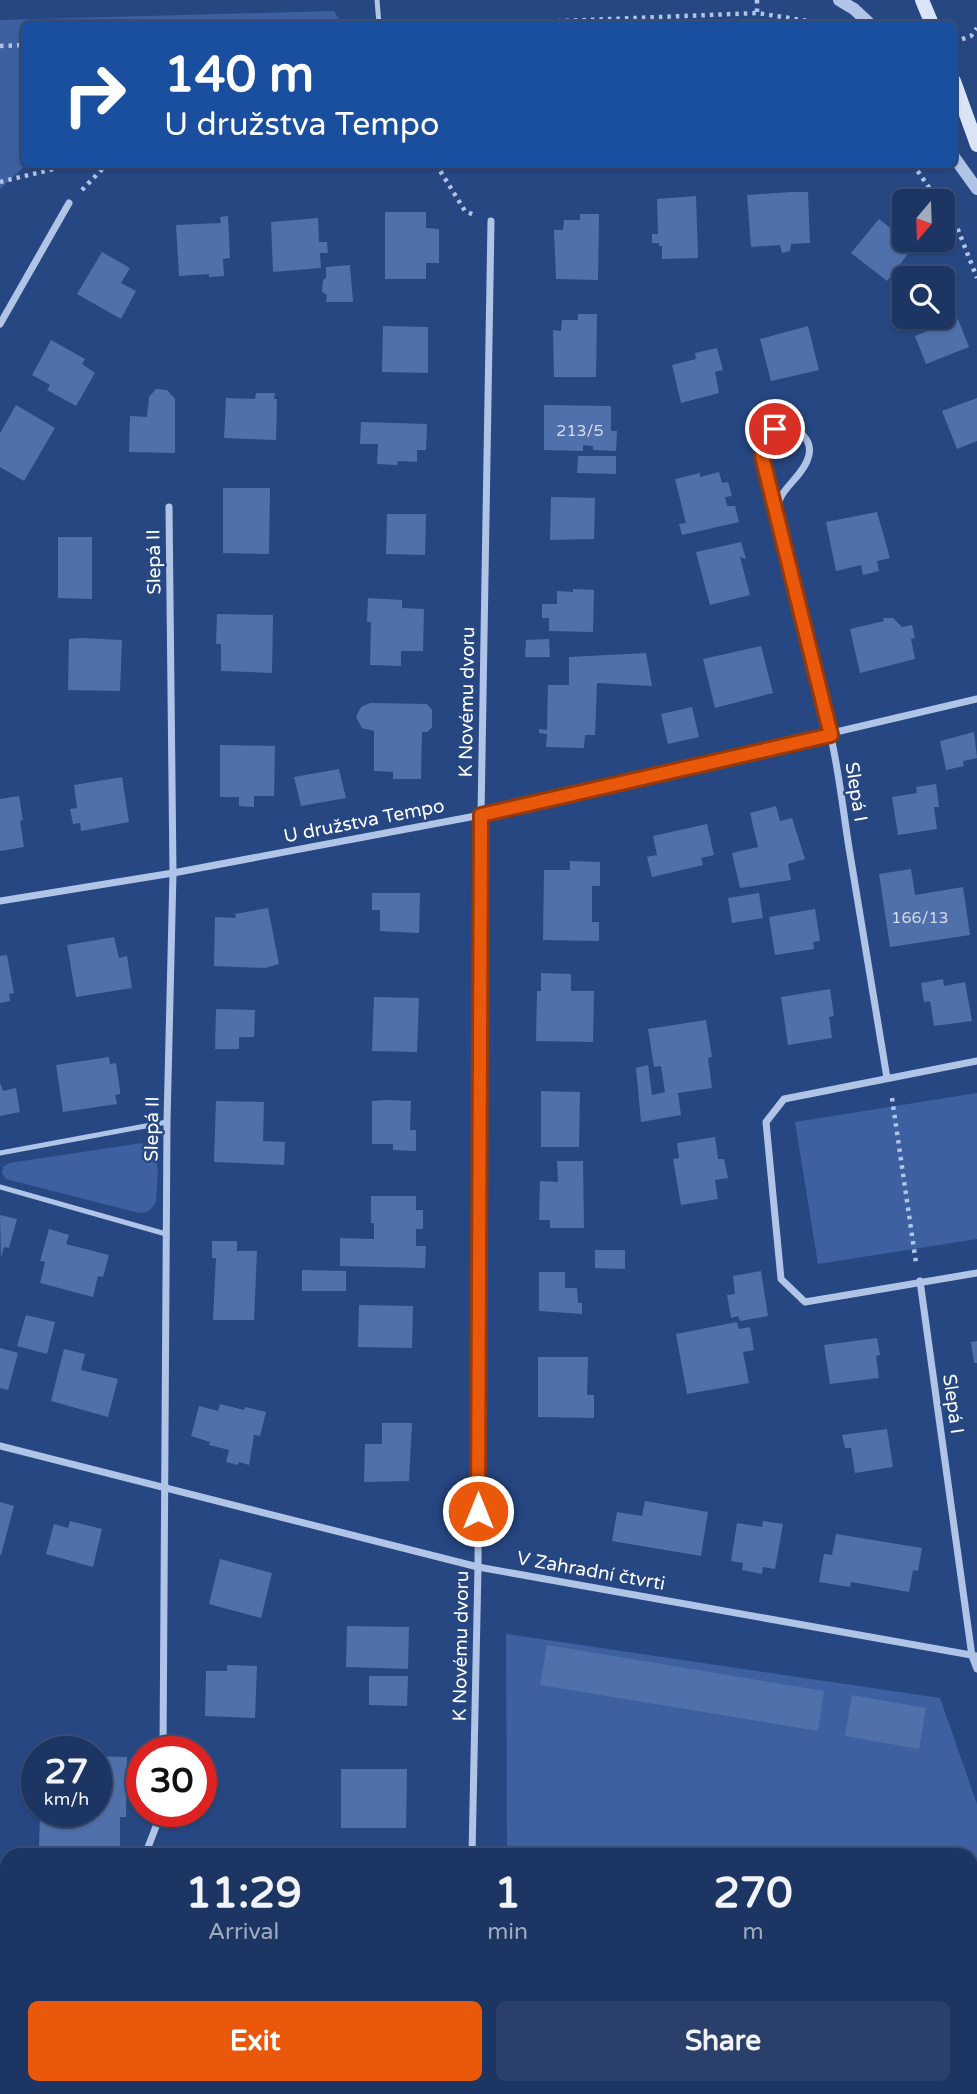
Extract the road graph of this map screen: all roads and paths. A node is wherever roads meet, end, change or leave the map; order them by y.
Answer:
1 (377, 0) edge
2 (757, 0) edge
3 (839, 0) edge
4 (922, 0) edge
5 (757, 13) junction
6 (379, 21) edge
7 (562, 21) edge
8 (808, 21) edge
9 (867, 21) edge
10 (931, 21) edge
11 (977, 28) edge
12 (957, 41) edge
13 (21, 45) edge
14 (0, 46) edge
15 (957, 89) edge
16 (977, 145) edge
17 (957, 161) edge
18 (58, 168) edge
19 (103, 168) edge
20 (438, 168) edge
21 (916, 168) edge
22 (0, 182) edge
23 (931, 189) edge
24 (977, 189) edge
25 (69, 204) joint
26 (491, 220) joint
27 (956, 226) edge
28 (977, 278) edge
29 (0, 324) edge
30 (169, 507) dead end
31 (776, 514) junction
32 (977, 699) edge
33 (831, 735) junction
34 (481, 815) junction
35 (173, 873) junction
36 (0, 901) edge
37 (977, 1061) edge
38 (887, 1078) junction
39 (167, 1122) junction
40 (0, 1153) edge
41 (0, 1187) edge
42 (166, 1234) junction
43 (977, 1273) edge
44 (920, 1281) junction
45 (0, 1446) edge
46 (163, 1488) junction
47 (478, 1567) junction
48 (974, 1656) edge
49 (977, 1668) edge
50 (163, 1736) edge
51 (156, 1827) edge
52 (148, 1848) edge
53 (472, 1848) edge

1 - 6 lane
2 - 5 path
3 - 9 street
4 - 10 main road
5 - 7 path
5 - 8 path
11 - 12 path
13 - 14 path
15 - 16 main road
17 - 24 street
18 - 22 path
19 - 25 path
20 - 26 path
21 - 23 path
25 - 29 street
26 - 34 street, K Novému dvoru
27 - 28 path
30 - 35 street, Slepá II
31 - 31 street, Slepá I
31 - 33 street, Slepá I
32 - 33 street, U družstva Tempo
33 - 34 street, U družstva Tempo
33 - 38 street, Slepá I
34 - 35 street, U družstva Tempo
34 - 47 street, K Novému dvoru
35 - 36 street, U družstva Tempo
35 - 39 street, Slepá II
37 - 38 street
38 - 44 path
38 - 44 street
39 - 40 lane
39 - 42 street, Slepá II
41 - 42 lane
42 - 46 street, Slepá II
43 - 44 street
44 - 48 street, Slepá I
45 - 46 street, V Zahradní čtvrti
46 - 47 street, V Zahradní čtvrti
46 - 50 street, Slepá II
47 - 48 street, V Zahradní čtvrti
47 - 53 street, K Novému dvoru
48 - 49 street, Slepá I
51 - 52 street

